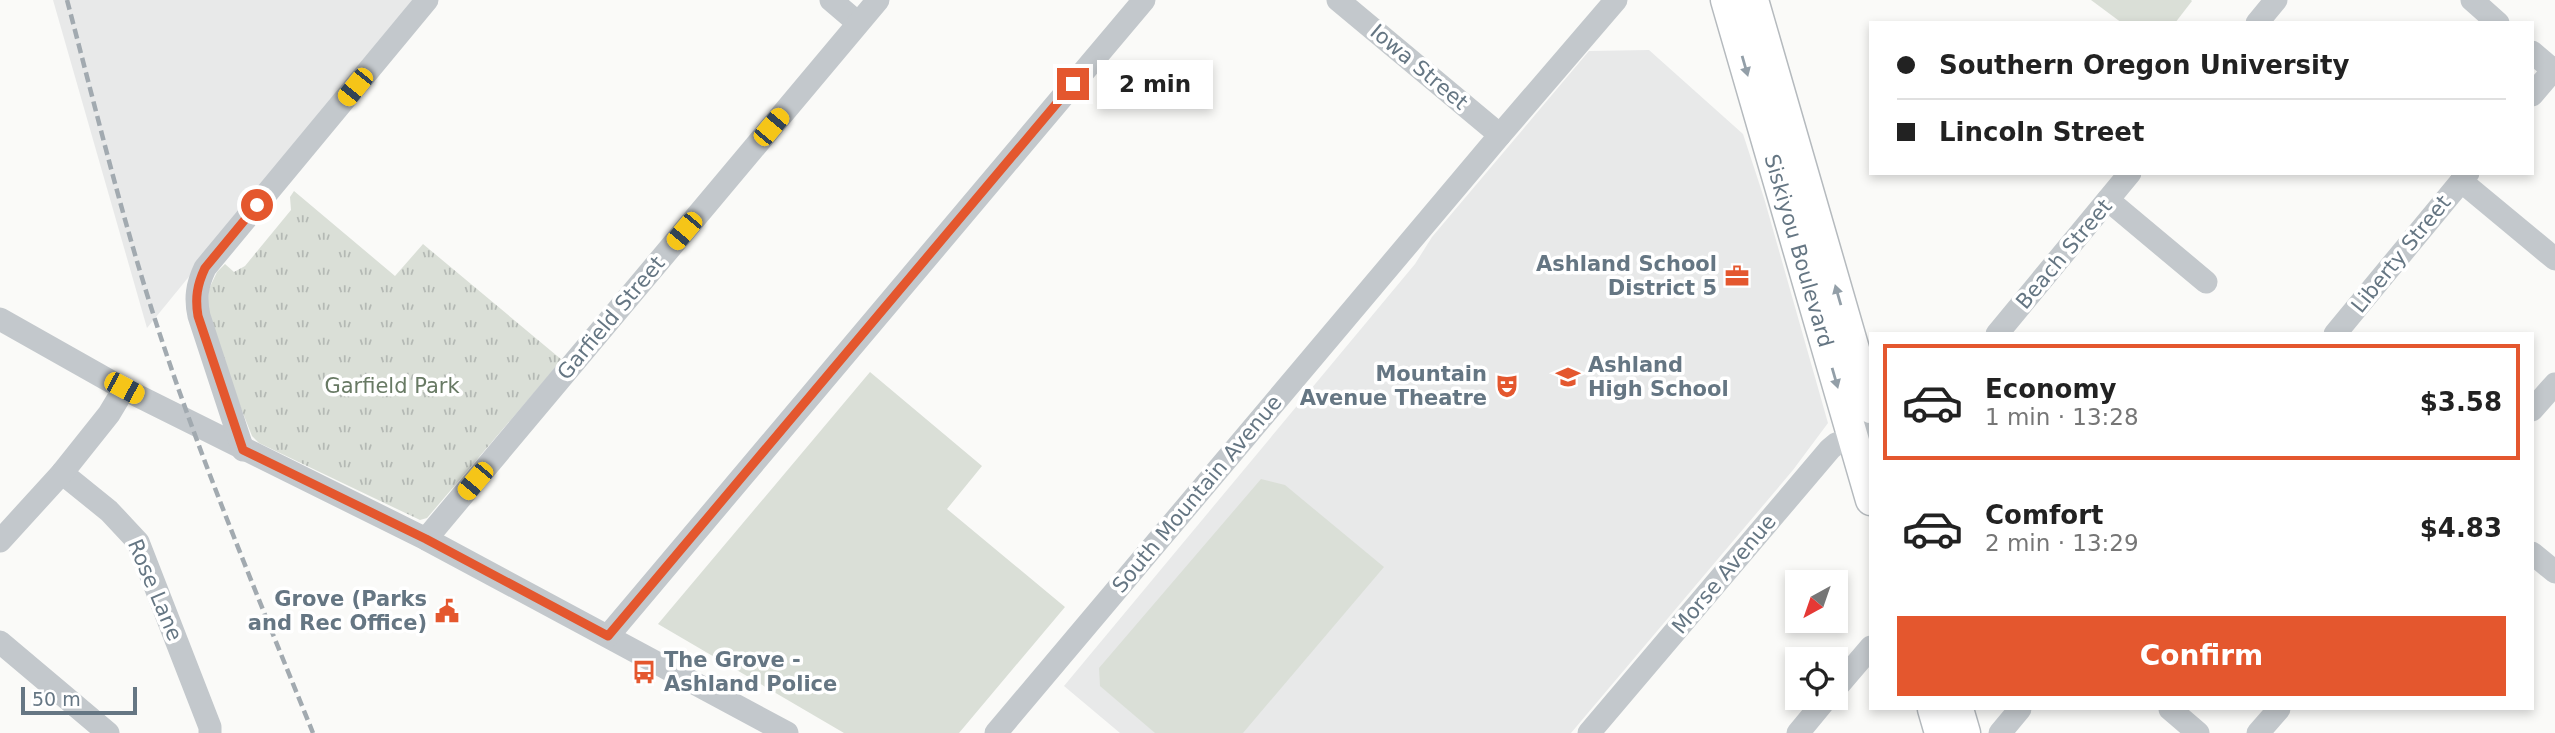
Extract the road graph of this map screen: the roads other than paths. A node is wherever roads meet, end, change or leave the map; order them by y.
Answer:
1 (426, 0) edge
2 (831, 0) edge
3 (878, 0) edge
4 (1144, 0) edge
5 (1338, 0) edge
6 (1616, 0) edge
7 (1726, 0) edge
8 (1753, 0) edge
9 (2276, 0) edge
10 (2472, 0) edge
11 (2259, 21) edge
12 (2496, 21) edge
13 (858, 23) junction
14 (2534, 54) edge
15 (2554, 69) edge
16 (2534, 93) edge
17 (1500, 135) junction
18 (2128, 175) edge
19 (2464, 177) edge
20 (2108, 200) junction
21 (2555, 260) edge
22 (2206, 282) dead end
23 (0, 319) edge
24 (1999, 332) edge
25 (2337, 332) edge
26 (2555, 384) edge
27 (124, 388) junction
28 (1869, 401) edge
29 (2534, 408) edge
30 (1861, 434) edge
31 (243, 450) junction
32 (62, 473) junction
33 (1869, 487) edge
34 (426, 539) junction
35 (0, 541) edge
36 (2534, 555) edge
37 (2555, 572) edge
38 (608, 636) junction
39 (0, 642) edge
40 (1869, 649) edge
41 (1848, 674) edge
42 (1817, 710) edge
43 (1933, 710) edge
44 (1958, 710) edge
45 (2019, 710) edge
46 (2170, 710) edge
47 (2278, 710) edge
48 (108, 733) edge
49 (210, 733) edge
50 (787, 733) edge
51 (996, 733) edge
52 (1590, 733) edge
53 (1798, 733) edge
54 (1940, 733) edge
55 (1965, 733) edge
56 (2000, 733) edge
57 (2198, 733) edge
58 (2258, 733) edge

1 - 31 street
2 - 13 street
3 - 13 street, Garfield Street
4 - 38 street
5 - 17 street, Iowa Street
6 - 17 street, South Mountain Avenue
7 -> 30 main road, Siskiyou Boulevard
28 -> 8 main road, Siskiyou Boulevard
9 - 11 street
10 - 12 street
13 - 34 street, Garfield Street
14 - 15 street
15 - 16 street
17 - 51 street, South Mountain Avenue
18 - 20 street, Beach Street
19 - 21 street
19 - 25 street, Liberty Street
20 - 22 street
20 - 24 street, Beach Street
23 - 27 street
26 - 29 street
27 - 31 street
27 - 32 street
30 - 33 main road, Siskiyou Boulevard
30 - 52 street, Morse Avenue
31 - 34 street
32 - 35 street
32 - 49 street, Rose Lane
34 - 38 street
36 - 37 street
38 - 50 street
39 - 48 street
40 - 41 street
42 - 53 street
43 - 54 main road
44 - 55 main road
45 - 56 street
46 - 57 street
47 - 58 street

